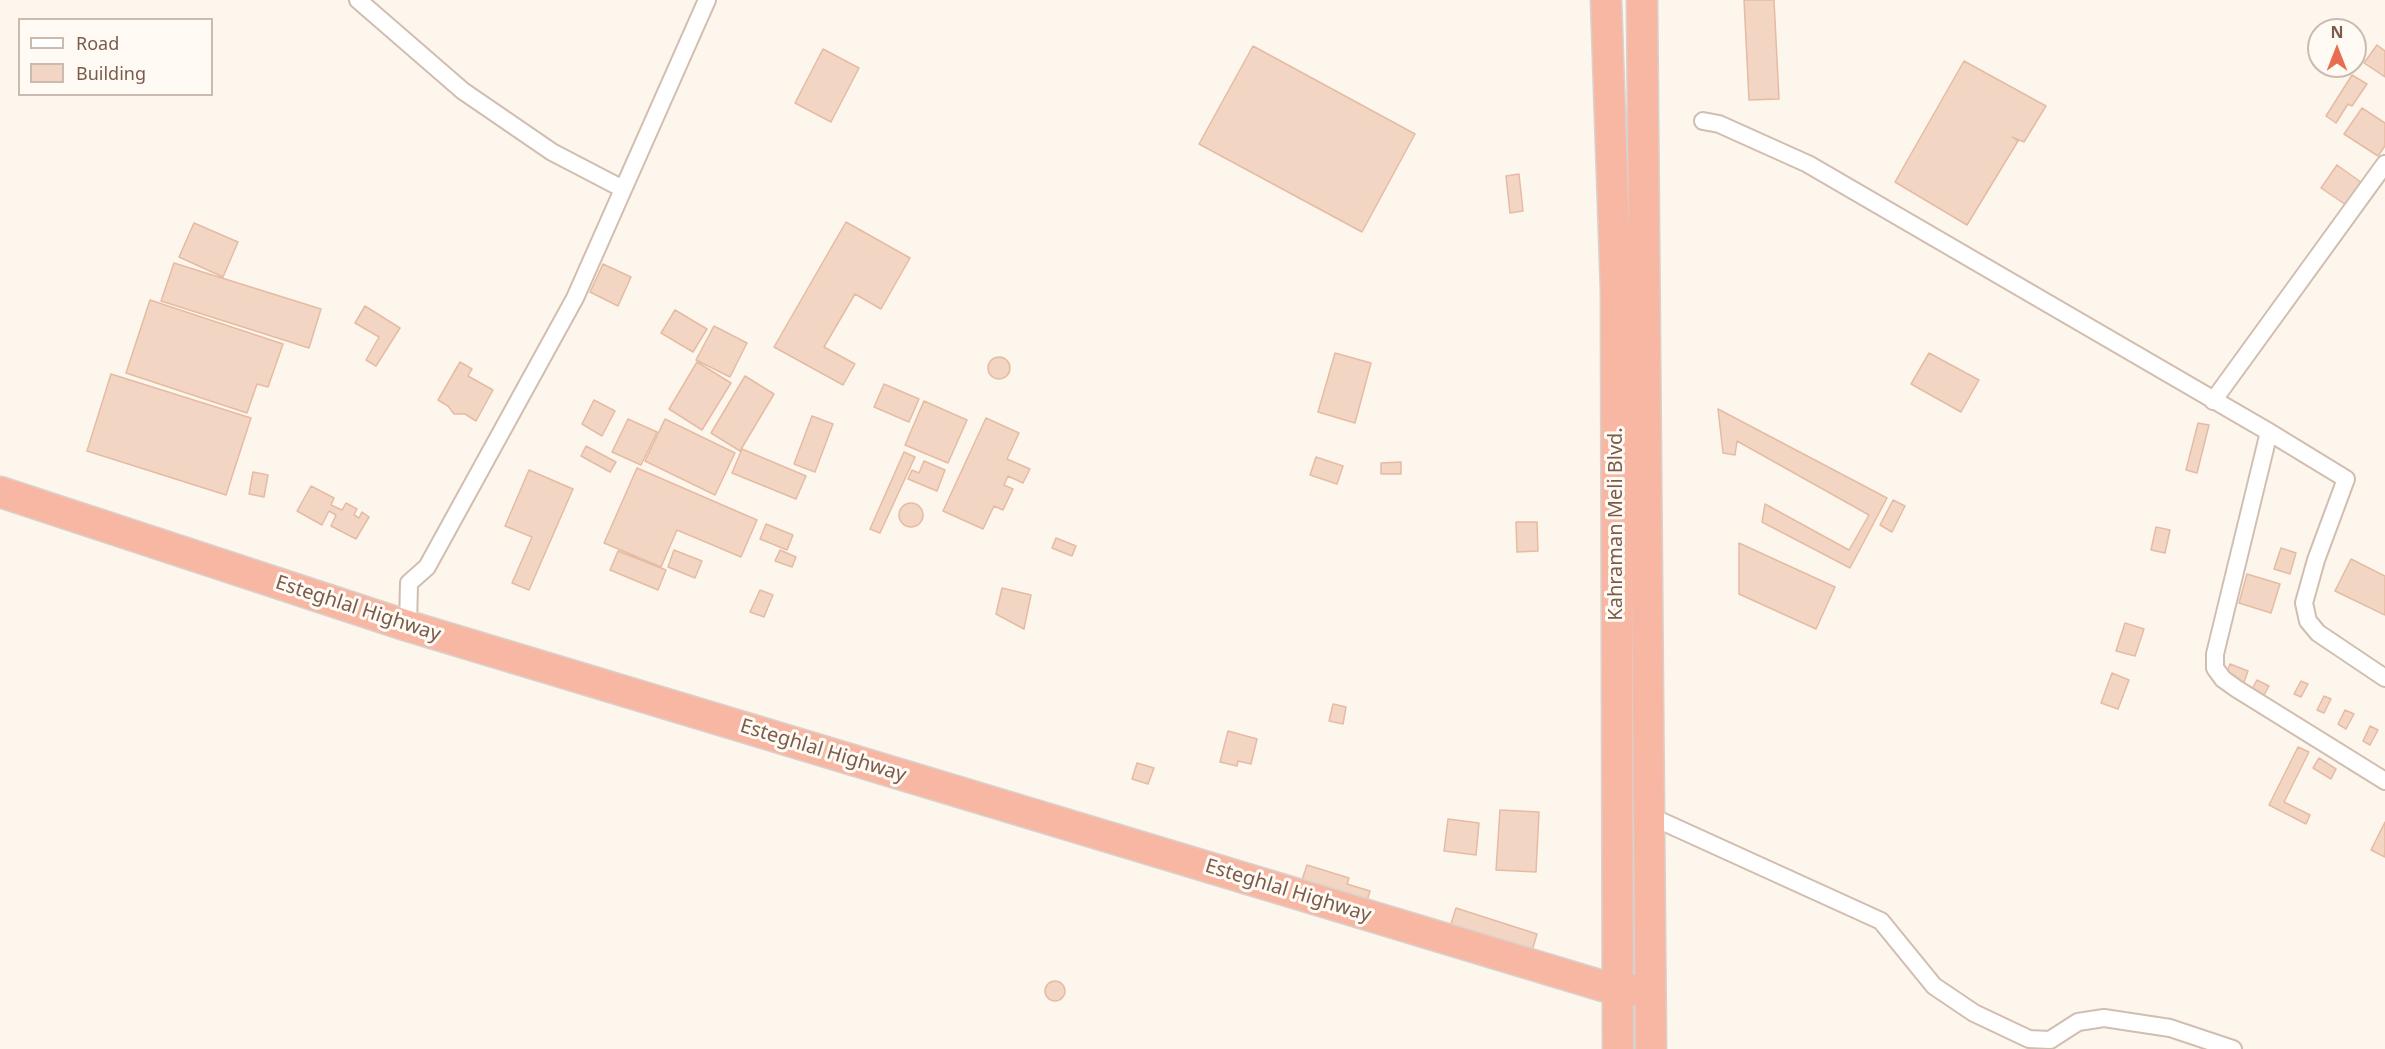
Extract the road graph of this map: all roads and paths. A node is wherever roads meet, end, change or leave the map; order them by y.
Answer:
1 (358, 0) edge
2 (707, 0) edge
3 (1606, 0) edge
4 (1642, 0) edge
5 (1703, 121) dead end
6 (2385, 164) edge
7 (624, 189) junction
8 (2213, 401) junction
9 (2270, 432) junction
10 (0, 492) edge
11 (408, 626) junction
12 (2385, 678) edge
13 (2385, 781) edge
14 (1648, 815) junction
15 (1616, 990) junction
16 (1650, 990) junction
17 (1618, 1049) edge
18 (1652, 1049) edge
19 (2233, 1049) edge

1 - 7 street
2 - 7 street
3 - 15 highway, Kahraman Meli Blvd.
4 - 14 highway, Kahraman Meli Blvd.
5 - 8 street
6 - 8 street
7 - 11 street
8 - 9 street
9 - 12 street
9 - 13 street
10 - 11 highway, Esteghlal Highway
11 - 15 highway, Esteghlal Highway
14 - 16 highway, Kahraman Meli Blvd.
14 - 19 street
15 - 16 highway, Esteghlal Highway
15 - 17 highway, Kahraman Meli Blvd.
16 - 18 highway, Kahraman Meli Blvd.

